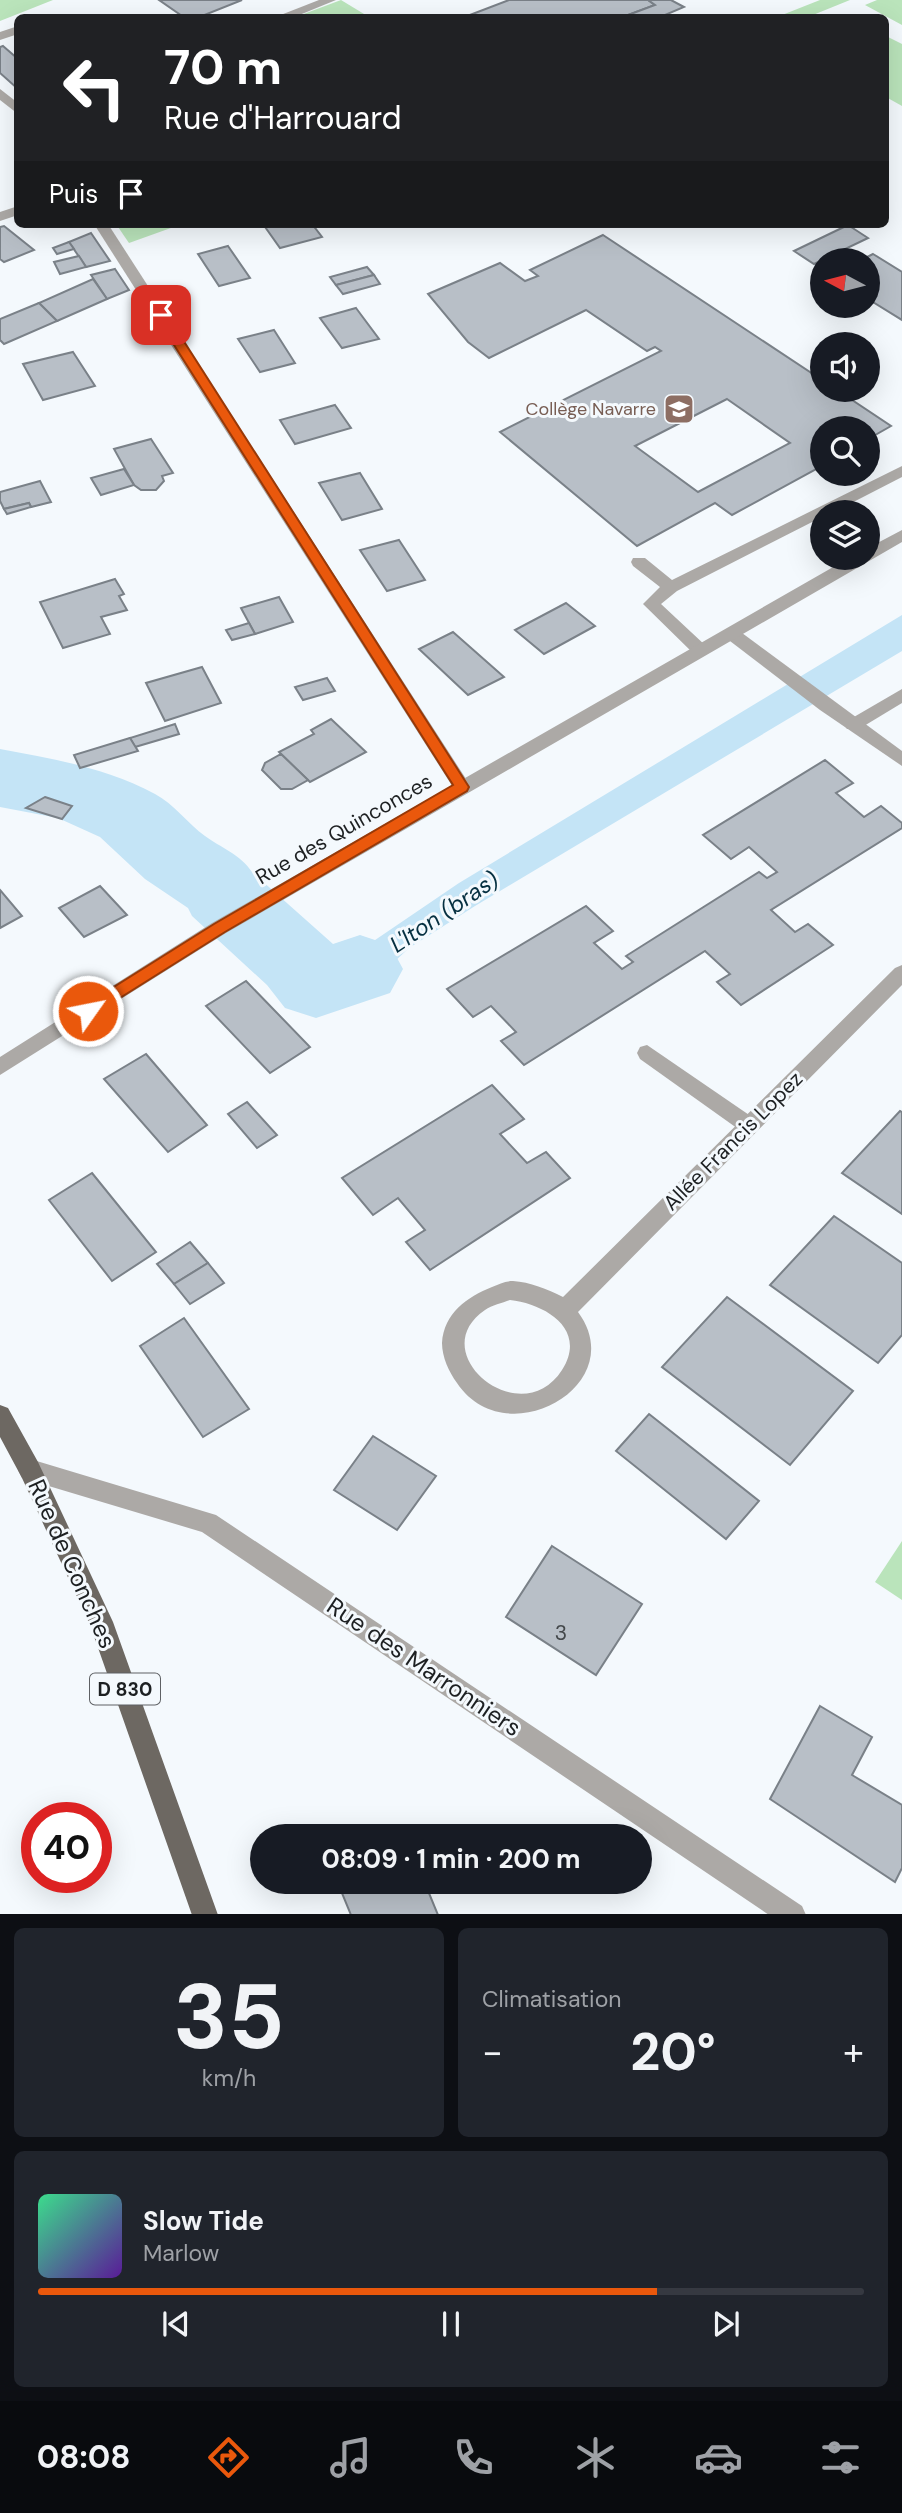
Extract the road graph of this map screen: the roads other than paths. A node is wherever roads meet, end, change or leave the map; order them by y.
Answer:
1 (330, 0) edge
2 (290, 14) edge
3 (0, 93) edge
4 (14, 106) edge
5 (104, 228) edge
6 (902, 471) edge
7 (902, 535) edge
8 (880, 548) edge
9 (639, 562) dead end
10 (841, 570) edge
11 (671, 587) junction
12 (732, 634) junction
13 (700, 650) junction
14 (902, 695) edge
15 (853, 725) junction
16 (902, 760) edge
17 (462, 787) junction
18 (902, 973) edge
19 (647, 1053) dead end
20 (0, 1067) edge
21 (748, 1125) junction
22 (565, 1310) junction
23 (0, 1415) edge
24 (30, 1469) junction
25 (205, 1914) edge
26 (793, 1914) edge

1 - 2 street
3 - 4 street
5 - 17 street
6 - 11 street
7 - 8 street
9 - 11 street
10 - 12 street, Rue des Quinconces
11 - 13 street
12 - 13 street, Rue des Quinconces
12 - 15 street
13 - 17 street, Rue des Quinconces
14 - 15 street
15 - 16 street
17 - 20 street, Rue des Quinconces
18 - 21 street, Allée Francis Lopez
19 - 21 street
21 - 22 street, Allée Francis Lopez
22 - 22 street
23 - 24 main road, Rue de Conches / D 830
24 - 25 main road, Rue de Conches / D 830
24 - 26 street, Rue des Marronniers

